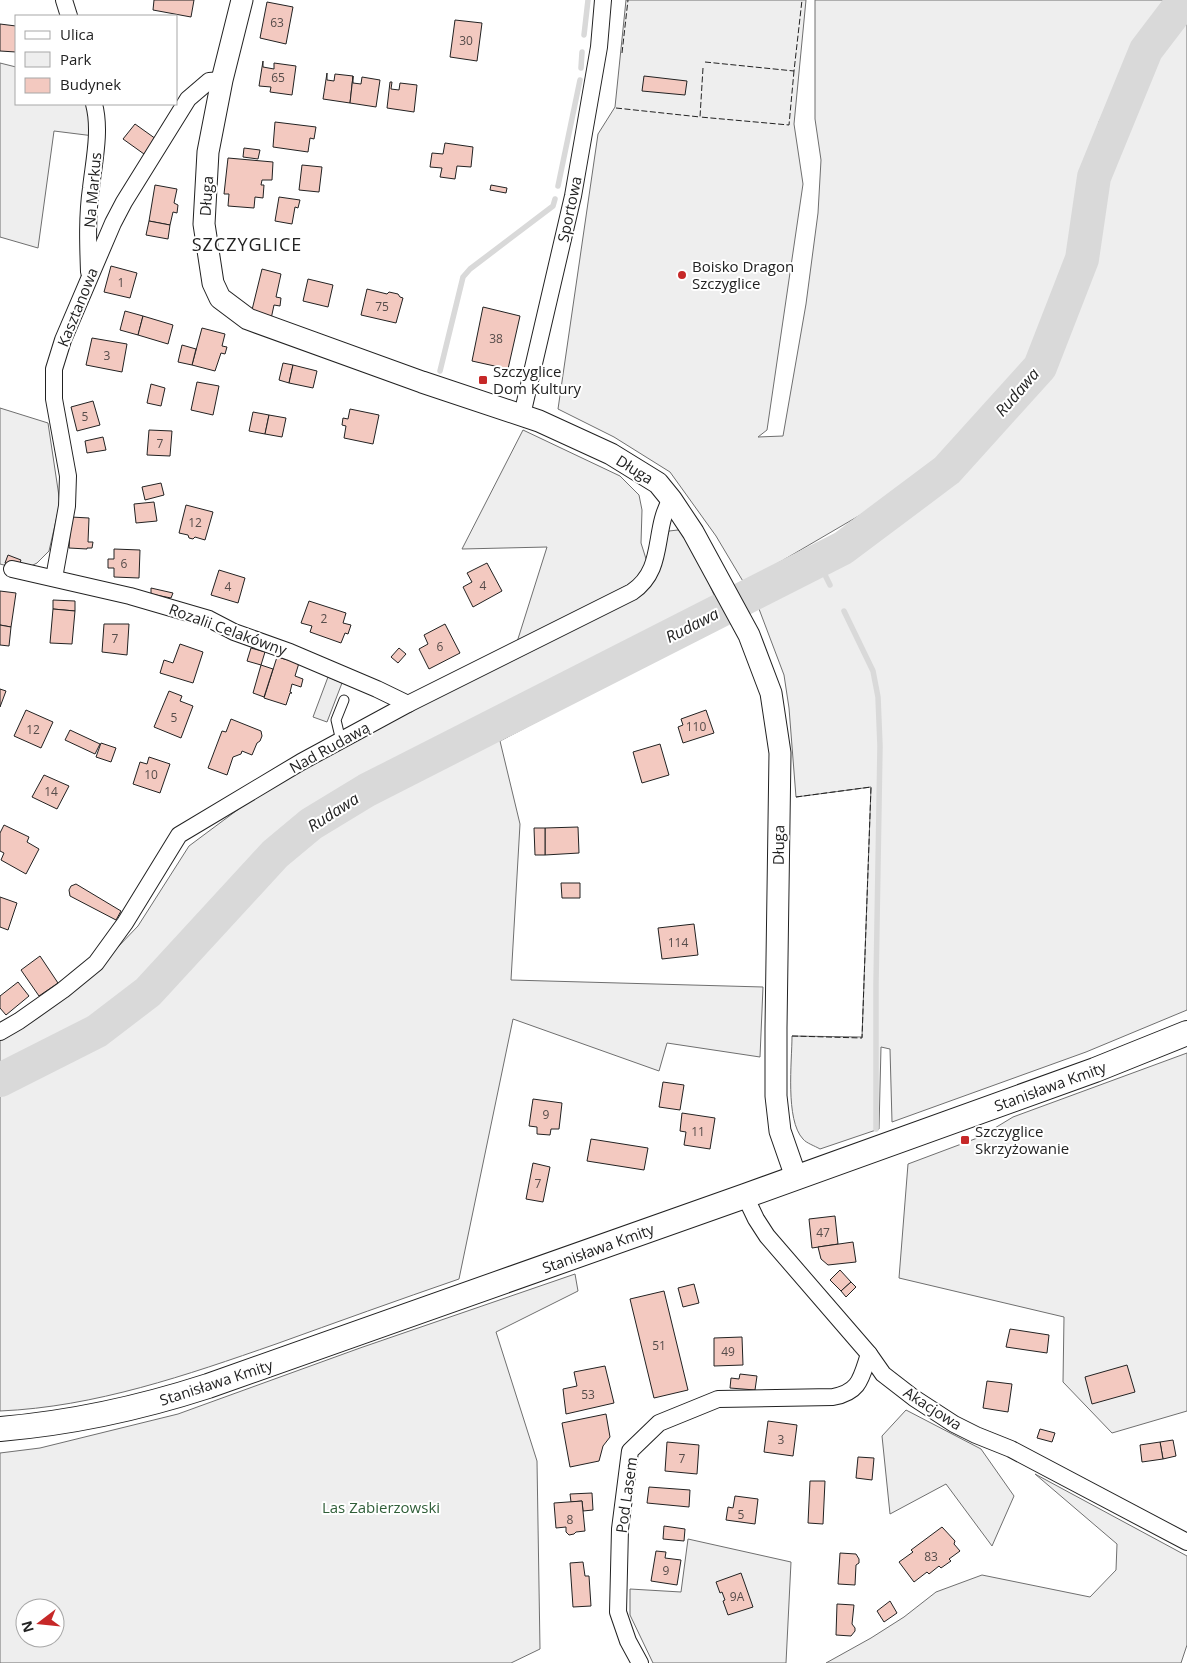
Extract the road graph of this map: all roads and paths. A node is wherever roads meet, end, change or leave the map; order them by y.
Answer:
1 (64, 0) edge
2 (242, 0) edge
3 (603, 0) edge
4 (69, 15) edge
5 (222, 80) junction
6 (94, 105) edge
7 (89, 277) junction
8 (522, 415) junction
9 (671, 499) junction
10 (12, 569) dead end
11 (54, 578) junction
12 (344, 700) dead end
13 (408, 704) junction
14 (341, 740) junction
15 (0, 1032) edge
16 (1187, 1033) edge
17 (796, 1177) junction
18 (745, 1196) junction
19 (869, 1354) junction
20 (0, 1429) edge
21 (1187, 1542) edge
22 (640, 1663) edge

1 - 4 street
2 - 5 street, Długa
3 - 8 street, Sportowa
5 - 7 street, Kasztanowa
5 - 8 street, Długa
6 - 7 street, Na Markus
7 - 11 street, Kasztanowa
8 - 9 street, Długa
9 - 13 street, Nad Rudawą
9 - 17 street, Długa
10 - 11 street, Rozalii Celakówny
11 - 13 street, Rozalii Celakówny
12 - 14 lane
13 - 14 street, Nad Rudawą
14 - 15 street, Nad Rudawą
16 - 17 main road, Stanisława Kmity
17 - 18 main road, Stanisława Kmity
18 - 19 street, Akacjowa
18 - 20 main road, Stanisława Kmity
19 - 21 street, Akacjowa
19 - 22 street, Pod Lasem

